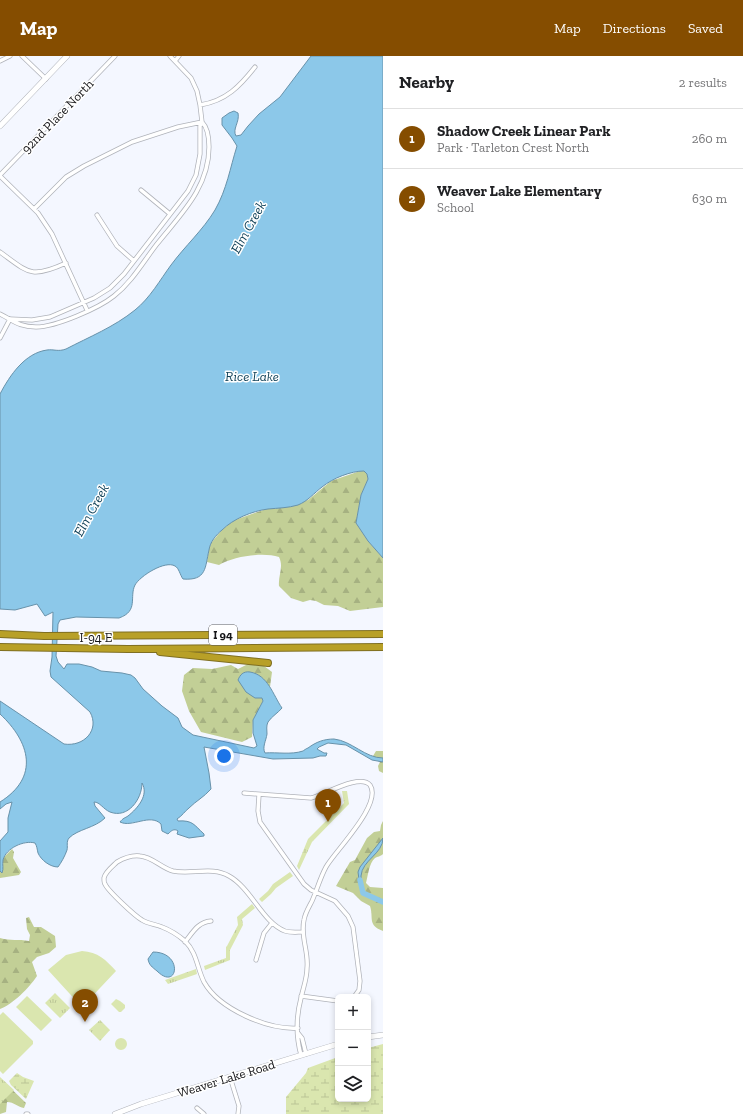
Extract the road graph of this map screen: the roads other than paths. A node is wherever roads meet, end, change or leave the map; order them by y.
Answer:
1 (10, 56) edge
2 (22, 56) edge
3 (68, 56) edge
4 (115, 56) edge
5 (170, 56) edge
6 (179, 56) edge
7 (0, 61) edge
8 (175, 61) junction
9 (255, 67) dead end
10 (46, 79) junction
11 (200, 105) junction
12 (202, 122) junction
13 (0, 126) edge
14 (0, 176) edge
15 (141, 190) dead end
16 (34, 209) junction
17 (170, 214) junction
18 (97, 215) dead end
19 (150, 239) junction
20 (156, 245) junction
21 (0, 252) edge
22 (134, 261) junction
23 (66, 263) junction
24 (83, 302) junction
25 (87, 310) junction
26 (0, 314) edge
27 (10, 319) junction
28 (0, 338) edge
29 (0, 634) edge
30 (383, 634) edge
31 (0, 647) edge
32 (383, 647) edge
33 (128, 649) junction
34 (268, 663) dead end
35 (244, 793) dead end
36 (259, 795) junction
37 (316, 892) junction
38 (211, 921) dead end
39 (272, 922) junction
40 (303, 932) junction
41 (185, 942) junction
42 (256, 960) dead end
43 (356, 994) edge
44 (301, 996) junction
45 (335, 1001) edge
46 (298, 1030) junction
47 (383, 1035) edge
48 (371, 1037) edge
49 (335, 1045) edge
50 (304, 1054) junction
51 (230, 1077) junction
52 (197, 1108) dead end
53 (115, 1114) edge
54 (204, 1114) edge
55 (238, 1114) edge

1 - 7 street
2 - 10 street
3 - 10 main road
4 - 14 street, 92nd Place North
5 - 8 street
6 - 8 street
8 - 11 street
9 - 11 street
10 - 13 main road
11 - 12 street
12 - 16 street
12 - 17 street
12 - 20 street
14 - 16 street
15 - 17 street
16 - 23 street
17 - 19 street
18 - 22 street
19 - 20 street
19 - 22 street
20 - 25 street
21 - 23 street
22 - 24 street
23 - 24 street
24 - 25 street
24 - 27 street
25 - 27 street
26 - 27 street
27 - 28 street
29 - 30 highway, I 94
31 - 33 highway, I-94 E / I 94
32 - 33 highway, I 94
33 - 34 highway
35 - 36 street
36 - 37 street
36 - 37 street
37 - 40 street
37 - 43 street
38 - 41 street
39 - 40 street
39 - 41 street
39 - 42 street
40 - 44 street
41 - 46 street
44 - 45 street
44 - 46 street
46 - 50 street
47 - 48 main road
49 - 50 main road, Weaver Lake Road
50 - 51 main road, Weaver Lake Road
51 - 53 main road, Weaver Lake Road
51 - 55 street
52 - 54 street

